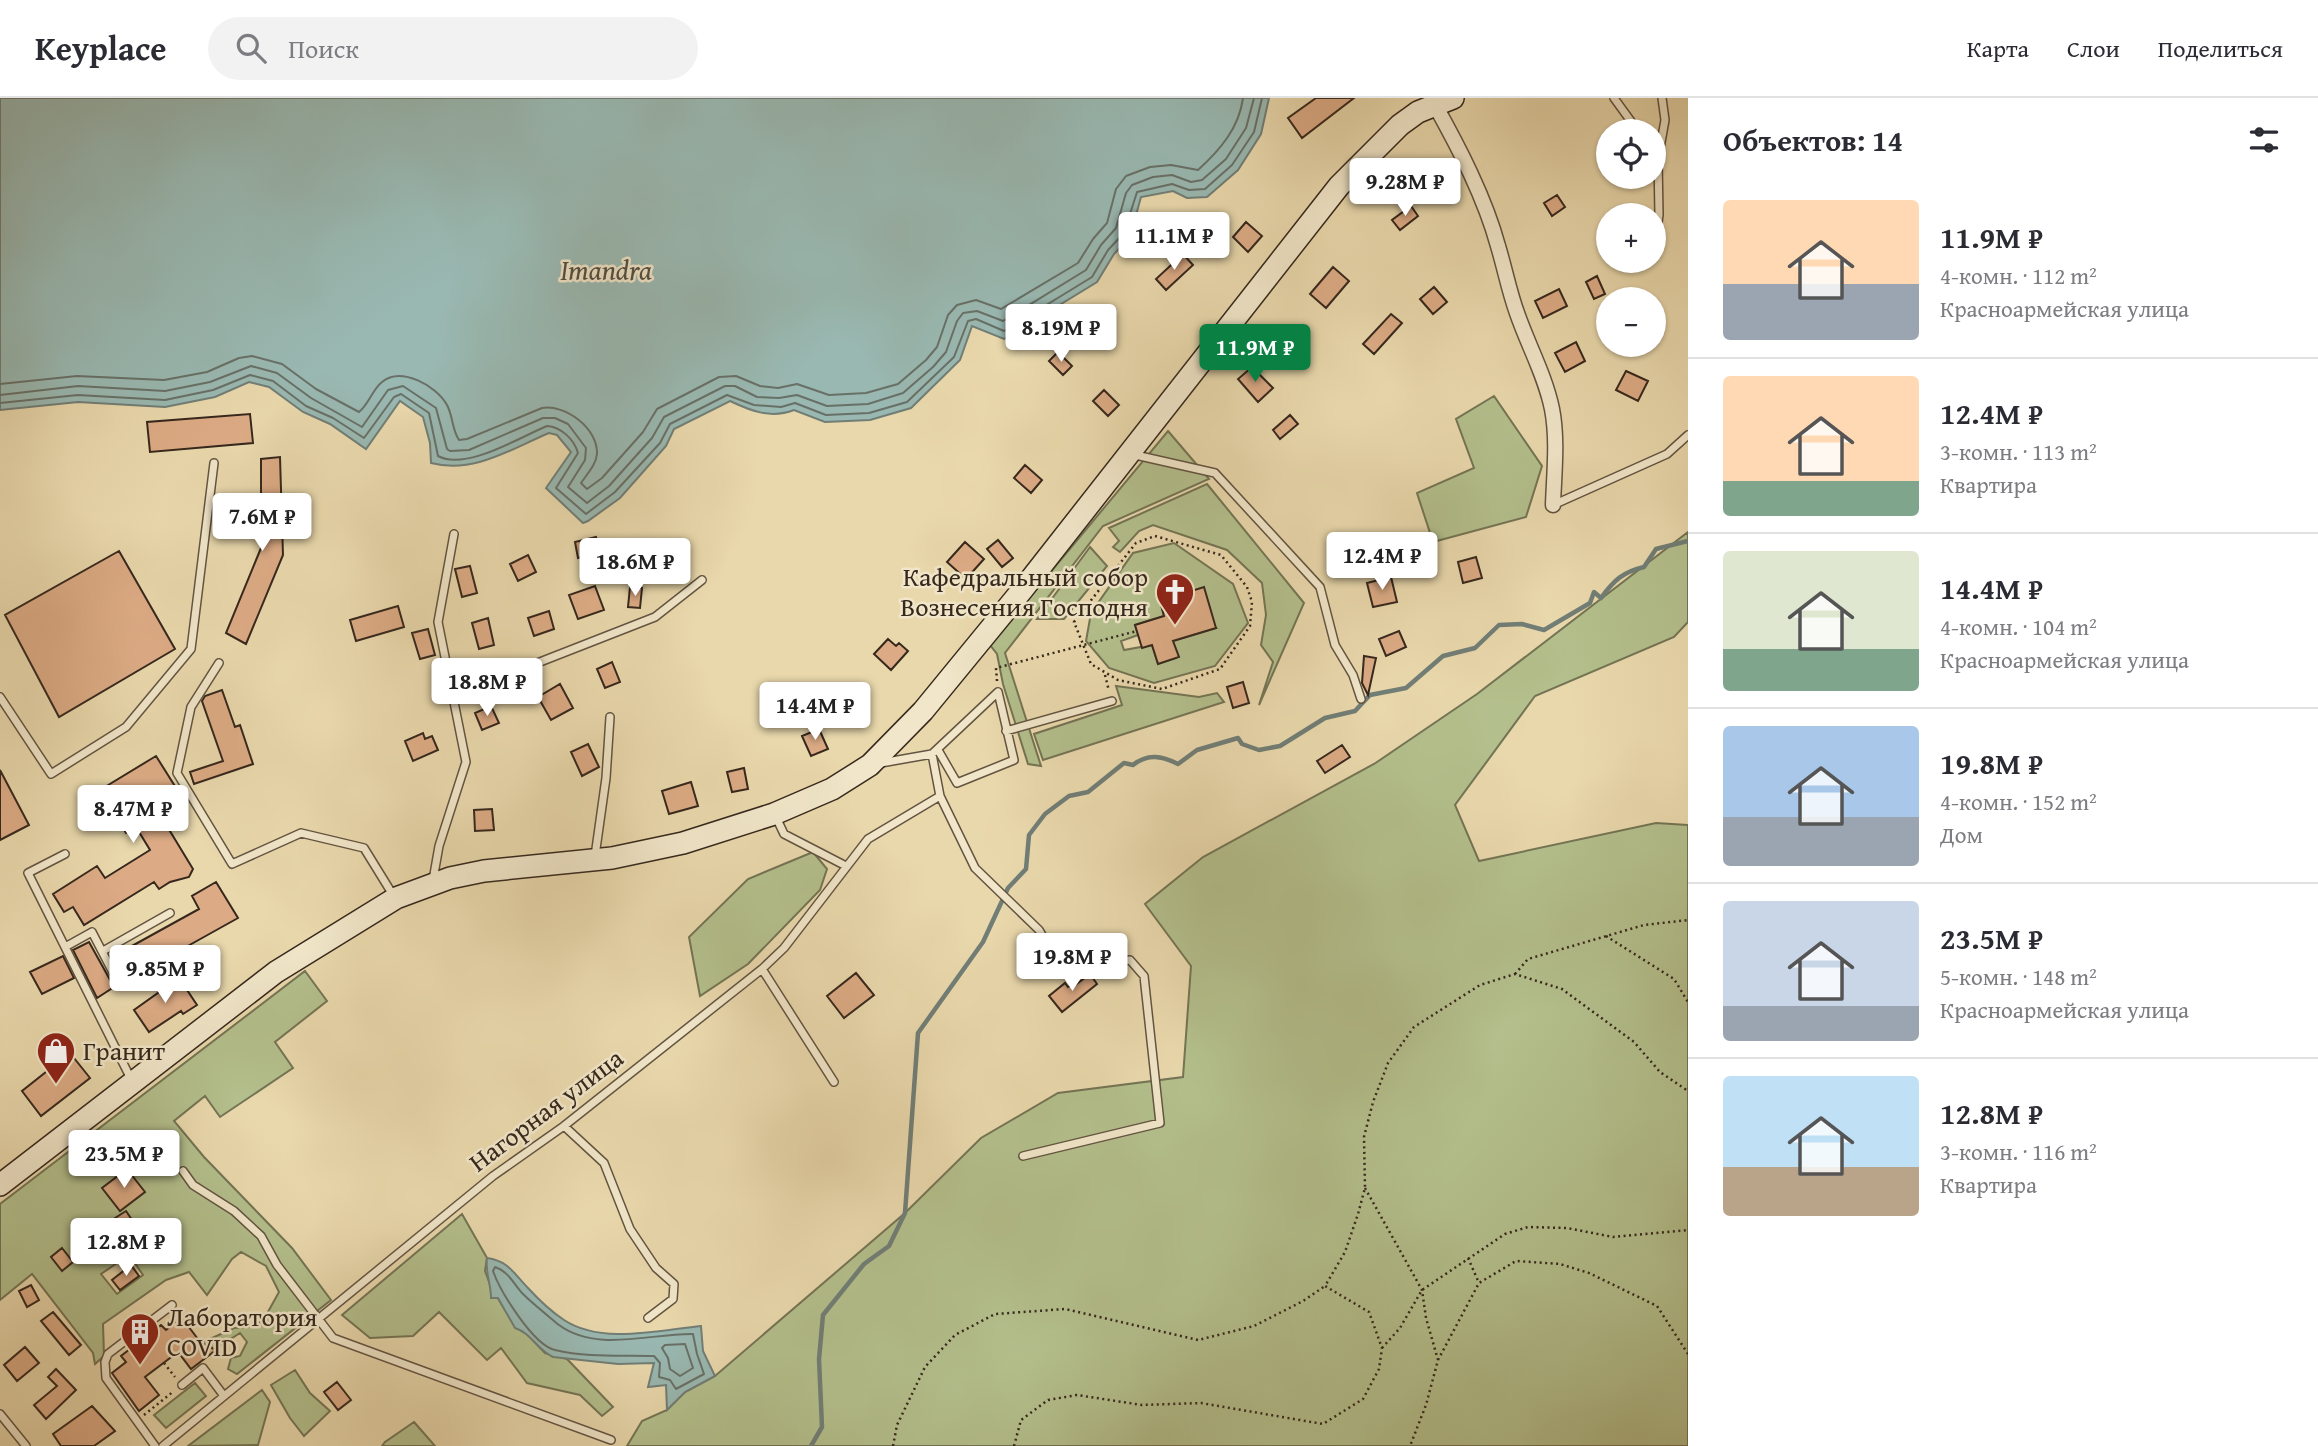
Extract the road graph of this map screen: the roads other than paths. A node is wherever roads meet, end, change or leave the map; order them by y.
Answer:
1 (1614, 98) edge
2 (1662, 98) edge
3 (1440, 100) edge
4 (1629, 119) edge
5 (1665, 119) edge
6 (1688, 435) edge
7 (1127, 453) junction
8 (214, 463) dead end
9 (1553, 505) joint
10 (454, 534) dead end
11 (702, 580) dead end
12 (219, 663) dead end
13 (452, 689) junction
14 (0, 697) edge
15 (1361, 699) dead end
16 (1112, 701) road end
17 (610, 717) dead end
18 (1006, 731) junction
19 (935, 752) junction
20 (870, 765) junction
21 (940, 796) junction
22 (774, 814) junction
23 (65, 855) dead end
24 (594, 860) junction
25 (846, 866) junction
26 (432, 884) junction
27 (396, 898) junction
28 (170, 913) dead end
29 (65, 947) junction
30 (103, 951) junction
31 (762, 969) junction
32 (120, 986) dead end
33 (834, 1082) dead end
34 (133, 1083) junction
35 (564, 1126) junction
36 (1023, 1156) dead end
37 (183, 1171) dead end
38 (0, 1185) edge
39 (172, 1305) dead end
40 (648, 1318) dead end
41 (318, 1319) junction
42 (182, 1385) road end
43 (224, 1396) junction
44 (0, 1414) edge
45 (611, 1440) dead end
46 (26, 1446) edge
47 (155, 1446) edge
48 (163, 1446) edge

1 - 4 lane
2 - 5 lane
3 - 7 street
3 - 9 street
6 - 9 lane
7 - 15 lane
7 - 20 street
8 - 14 lane
10 - 13 lane
11 - 13 lane
12 - 27 lane
13 - 26 lane
16 - 18 lane
17 - 24 lane
18 - 19 lane
18 - 19 lane
19 - 20 lane
19 - 21 lane
20 - 22 street
21 - 25 lane, Нагорная улица
21 - 36 lane
22 - 24 street
22 - 25 lane
23 - 29 lane
24 - 26 street
25 - 31 lane, Нагорная улица
26 - 27 street
27 - 34 street
28 - 30 lane
29 - 30 lane
29 - 34 lane
30 - 32 lane
31 - 33 lane
31 - 35 lane, Нагорная улица
34 - 38 street
35 - 40 lane
35 - 41 lane, Нагорная улица
37 - 41 lane
39 - 47 lane
41 - 43 lane, Нагорная улица
41 - 45 lane
42 - 43 lane
43 - 48 lane, Нагорная улица
44 - 46 lane

